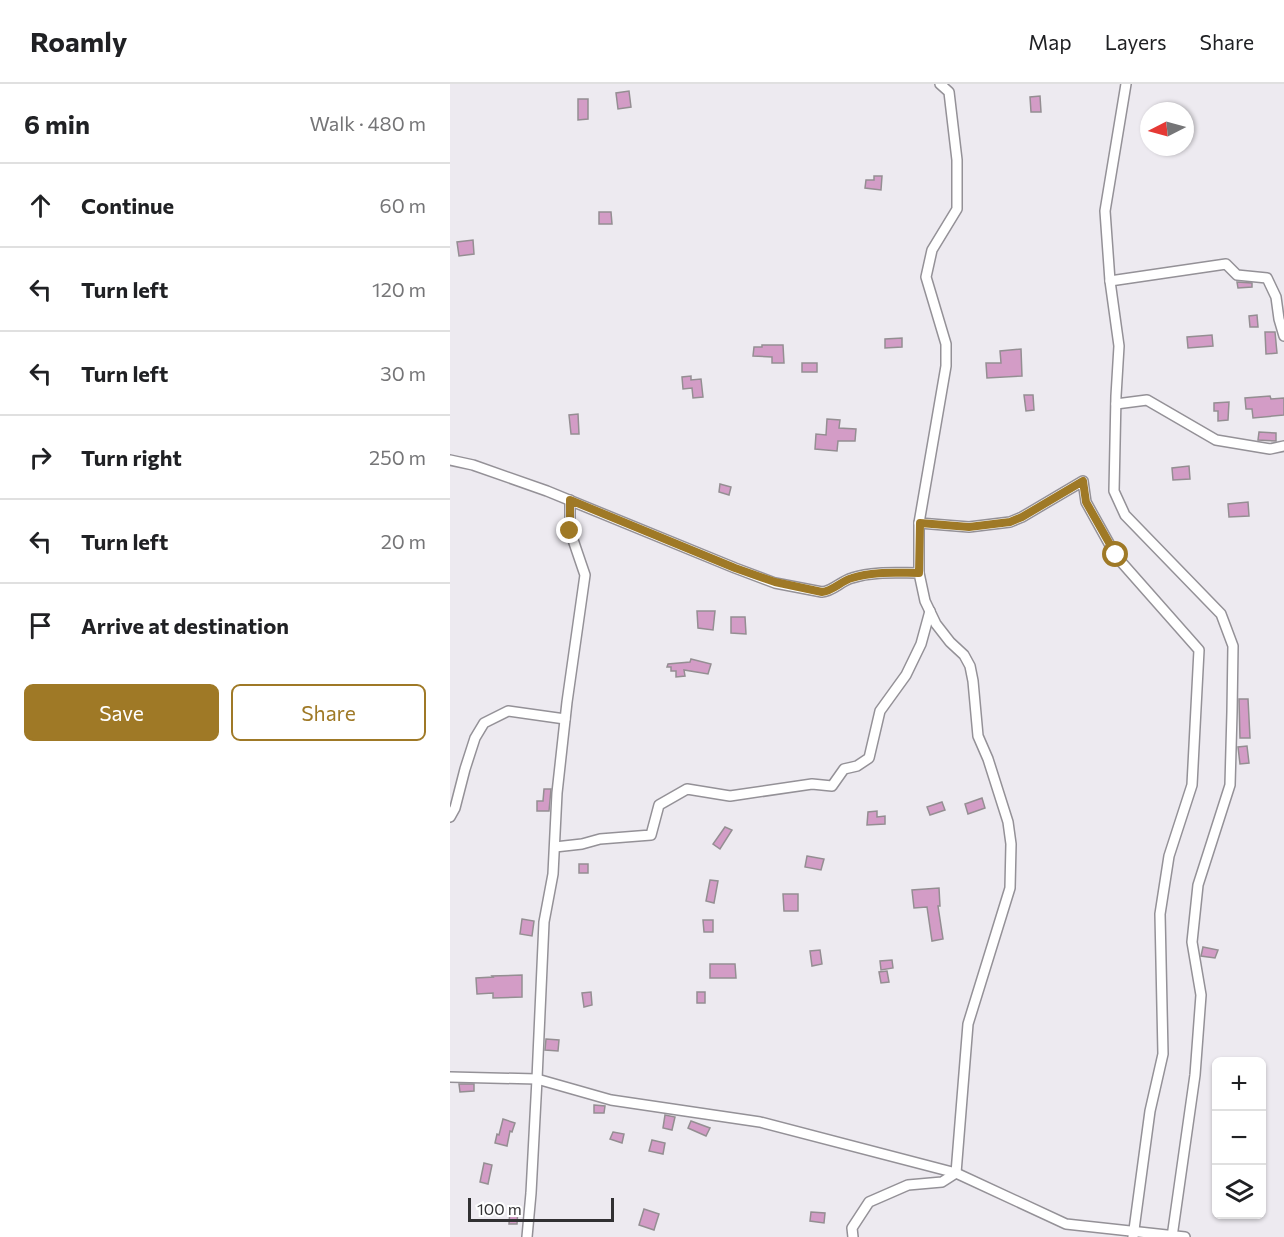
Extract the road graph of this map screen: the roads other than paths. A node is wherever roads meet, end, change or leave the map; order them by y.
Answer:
1 (940, 84) edge
2 (1126, 84) edge
3 (1110, 281) junction
4 (1284, 336) edge
5 (1116, 404) junction
6 (1284, 446) edge
7 (450, 460) edge
8 (570, 500) junction
9 (920, 523) junction
10 (919, 573) junction
11 (930, 611) junction
12 (565, 719) junction
13 (450, 817) edge
14 (555, 847) junction
15 (450, 1077) edge
16 (537, 1079) junction
17 (956, 1173) junction
18 (1134, 1234) edge
19 (1172, 1236) edge
20 (527, 1237) edge
21 (853, 1237) edge
22 (1185, 1237) edge

1 - 9 street
2 - 3 street
3 - 4 street
3 - 5 street
5 - 6 street
5 - 19 street
7 - 8 street
8 - 10 street
8 - 12 street
9 - 10 street
9 - 18 street
10 - 11 street
11 - 14 street
11 - 17 street
12 - 13 street
12 - 14 street
14 - 16 street
15 - 16 street
16 - 17 street
16 - 20 street
17 - 18 street
17 - 21 street
18 - 19 street
19 - 22 street

